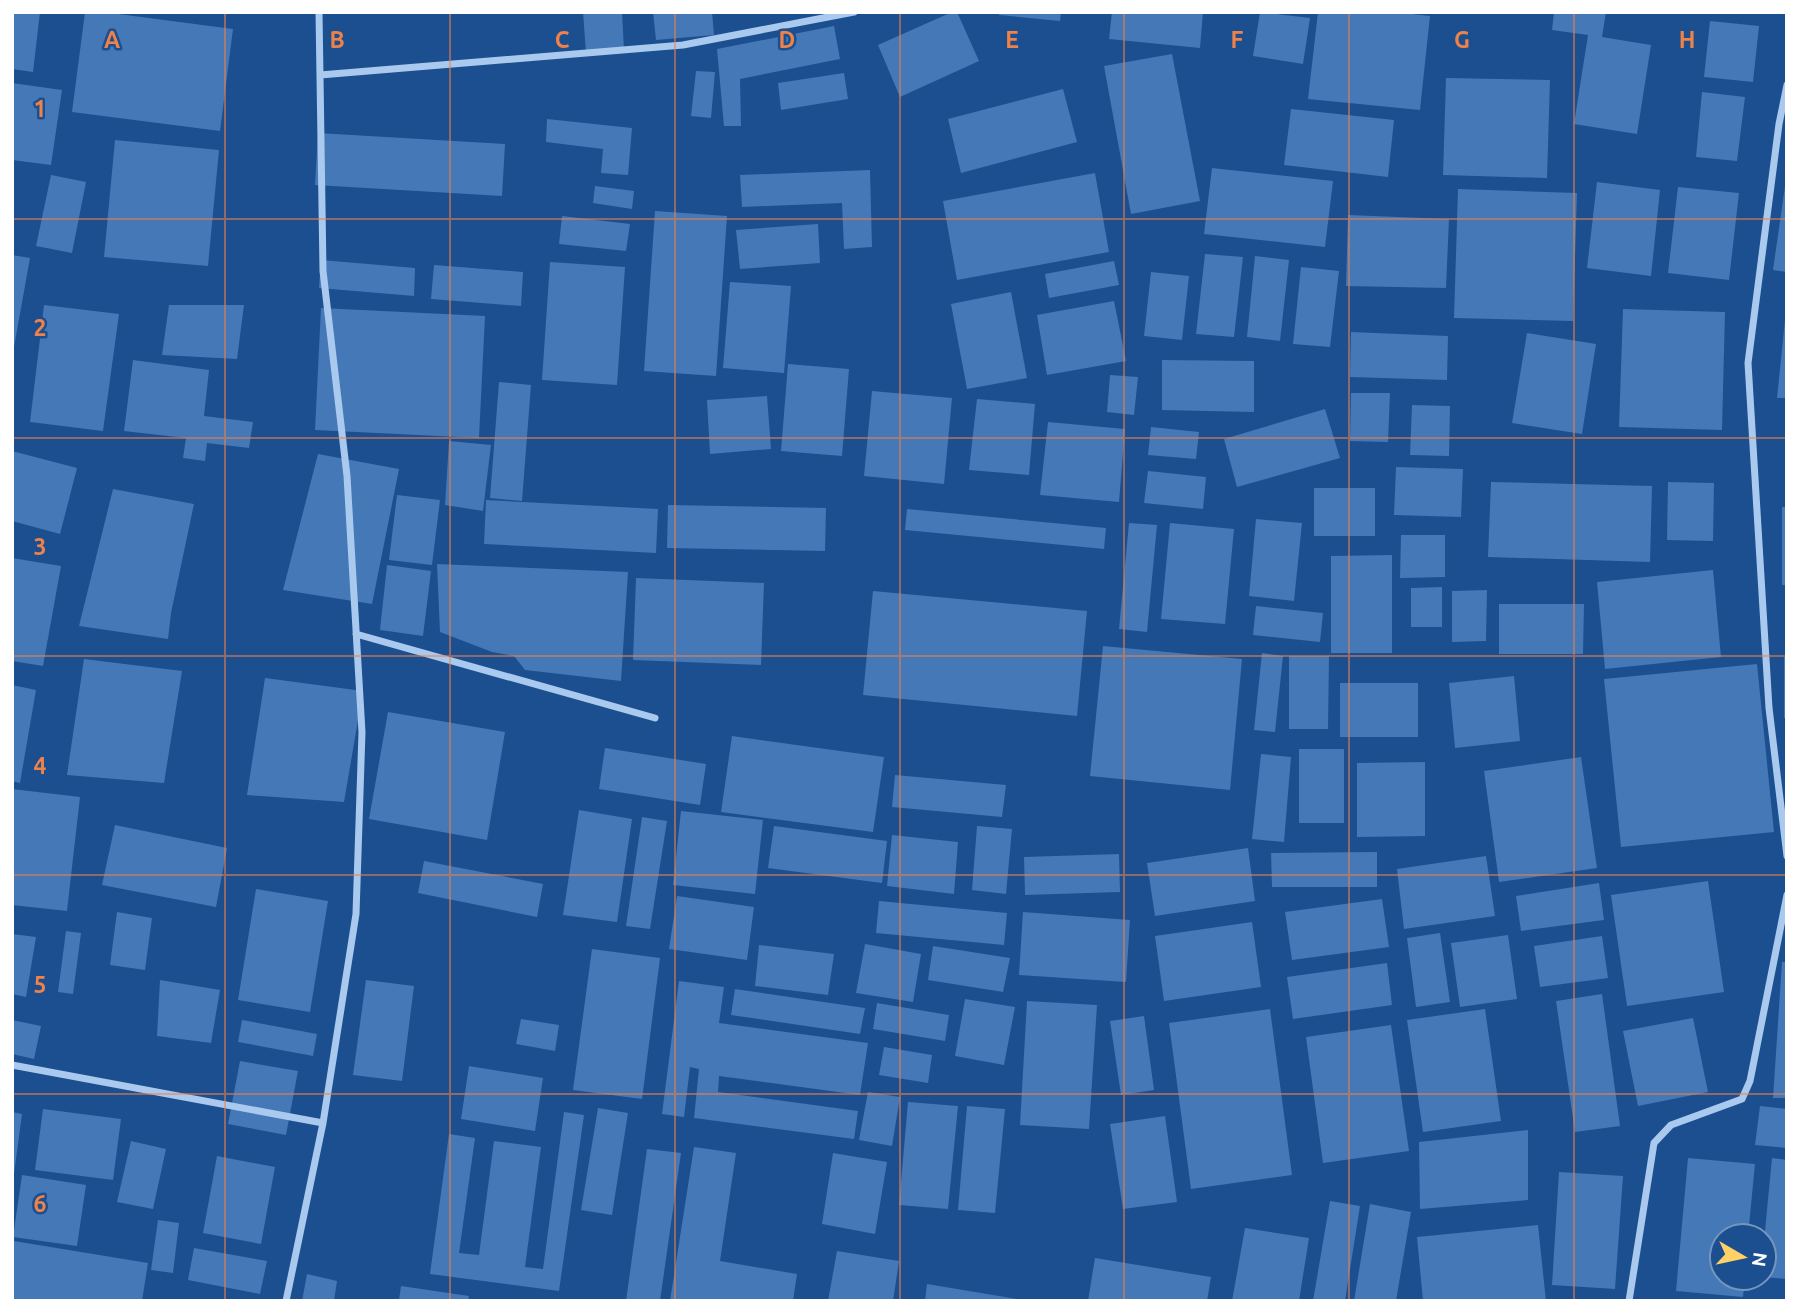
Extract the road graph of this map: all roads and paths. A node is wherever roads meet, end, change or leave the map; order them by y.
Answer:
1 (319, 12) edge
2 (854, 12) edge
3 (320, 75) junction
4 (1787, 85) edge
5 (356, 634) junction
6 (655, 718) dead end
7 (1787, 856) edge
8 (1787, 895) edge
9 (12, 1065) edge
10 (323, 1123) junction
11 (286, 1301) edge
12 (1629, 1301) edge

1 - 3 street
2 - 3 street
3 - 5 street
4 - 7 street
5 - 6 street
5 - 10 street
8 - 12 street
9 - 10 street
10 - 11 street

